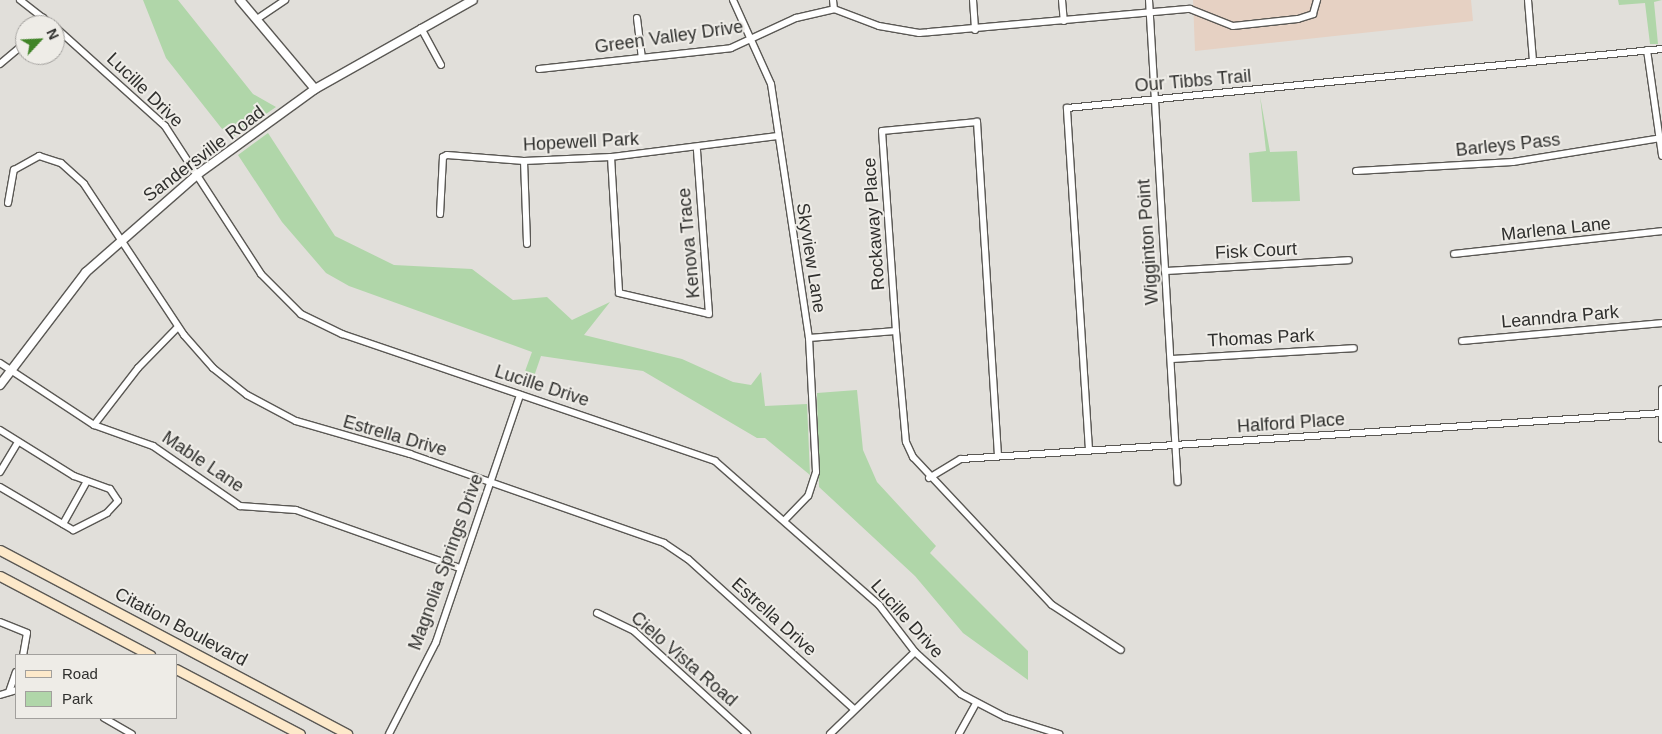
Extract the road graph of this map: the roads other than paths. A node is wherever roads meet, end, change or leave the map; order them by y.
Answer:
1 (20, 0) edge
2 (240, 0) edge
3 (285, 0) edge
4 (473, 0) edge
5 (733, 0) edge
6 (833, 0) edge
7 (973, 0) edge
8 (1062, 0) edge
9 (1148, 0) edge
10 (1317, 0) edge
11 (1528, 0) edge
12 (834, 9) junction
13 (1149, 13) junction
14 (39, 15) edge
15 (637, 18) dead end
16 (257, 19) junction
17 (1064, 21) junction
18 (421, 28) junction
19 (976, 30) junction
20 (65, 36) edge
21 (754, 41) junction
22 (1662, 49) edge
23 (1647, 50) junction
24 (15, 51) edge
25 (642, 57) junction
26 (1533, 61) junction
27 (0, 64) edge
28 (441, 65) dead end
29 (539, 69) dead end
30 (315, 89) junction
31 (1155, 99) junction
32 (777, 136) junction
33 (1661, 138) edge
34 (697, 149) junction
35 (1662, 156) edge
36 (611, 157) junction
37 (524, 161) junction
38 (1356, 171) dead end
39 (198, 174) junction
40 (8, 202) dead end
41 (440, 214) dead end
42 (1662, 232) edge
43 (120, 238) junction
44 (527, 244) dead end
45 (1454, 254) dead end
46 (1349, 260) dead end
47 (1165, 271) junction
48 (1662, 323) edge
49 (178, 328) junction
50 (896, 332) junction
51 (809, 338) junction
52 (1462, 341) dead end
53 (1354, 348) dead end
54 (1171, 359) junction
55 (0, 363) edge
56 (10, 369) junction
57 (0, 385) edge
58 (1662, 389) edge
59 (520, 395) junction
60 (1661, 413) edge
61 (94, 425) junction
62 (0, 430) edge
63 (1662, 439) edge
64 (18, 442) junction
65 (1176, 446) junction
66 (1089, 450) junction
67 (998, 456) junction
68 (0, 472) edge
69 (929, 478) junction
70 (87, 481) junction
71 (492, 482) junction
72 (1178, 482) dead end
73 (0, 487) edge
74 (785, 520) junction
75 (63, 524) junction
76 (0, 550) edge
77 (460, 568) junction
78 (0, 576) edge
79 (597, 613) dead end
80 (0, 622) edge
81 (1122, 650) dead end
82 (915, 652) junction
83 (22, 654) edge
84 (148, 654) edge
85 (178, 670) edge
86 (15, 675) edge
87 (15, 690) edge
88 (9, 692) junction
89 (0, 695) edge
90 (976, 703) junction
91 (854, 709) junction
92 (106, 719) edge
93 (132, 734) edge
94 (300, 734) edge
95 (347, 734) edge
96 (389, 734) edge
97 (748, 734) edge
98 (830, 734) edge
99 (959, 734) edge
100 (1059, 734) edge

1 - 14 street, Lucille Drive
2 - 16 street
3 - 16 street
4 - 18 street, Sandersville Road
5 - 21 street, Skyview Lane
6 - 12 street
7 - 19 street
8 - 17 street
9 - 13 street, Wigginton Point
10 - 13 street
11 - 26 street
12 - 19 street
12 - 21 street, Green Valley Drive
13 - 17 street
13 - 31 street, Wigginton Point
15 - 25 street
16 - 30 street
17 - 19 street
18 - 28 street
18 - 30 street, Sandersville Road
20 - 39 street, Lucille Drive
21 - 25 street, Green Valley Drive
21 - 32 street, Skyview Lane
22 - 23 street, Our Tibbs Trail
23 - 26 street, Our Tibbs Trail
23 - 33 street
24 - 27 street
25 - 29 street, Green Valley Drive
26 - 31 street, Our Tibbs Trail
30 - 39 street, Sandersville Road
31 - 47 street, Wigginton Point
31 - 66 street, Our Tibbs Trail
32 - 34 street, Hopewell Park
32 - 51 street, Skyview Lane
33 - 35 street
33 - 38 street, Barleys Pass
34 - 36 street, Hopewell Park
34 - 36 street, Kenova Trace
36 - 37 street, Hopewell Park
37 - 41 street, Hopewell Park
37 - 44 street
39 - 43 street, Sandersville Road
39 - 59 street, Lucille Drive
40 - 43 street, Estrella Drive
42 - 45 street, Marlena Lane
43 - 49 street, Estrella Drive
43 - 56 street, Sandersville Road
46 - 47 street, Fisk Court
47 - 54 street, Wigginton Point
48 - 52 street, Leanndra Park
49 - 61 street
49 - 71 street, Estrella Drive
50 - 51 street
50 - 67 street, Rockaway Place
50 - 69 street, Rockaway Place
51 - 74 street, Skyview Lane
53 - 54 street, Thomas Park
54 - 65 street, Wigginton Point
55 - 56 street, Mable Lane
56 - 57 street, Sandersville Road
56 - 61 street, Mable Lane
58 - 60 street
59 - 71 street, Magnolia Springs Drive
59 - 74 street, Lucille Drive
60 - 63 street
60 - 65 street, Halford Place
61 - 77 street, Mable Lane
62 - 64 street
64 - 68 street
64 - 70 street
65 - 66 street, Halford Place
65 - 72 street, Wigginton Point
66 - 67 street, Halford Place
67 - 69 street, Halford Place
69 - 81 street, Rockaway Place
70 - 75 street
70 - 75 street
71 - 77 street, Magnolia Springs Drive
71 - 91 street, Estrella Drive
73 - 75 street
74 - 82 street, Lucille Drive
76 - 95 main road, Citation Boulevard
77 - 96 street, Magnolia Springs Drive
78 - 84 main road
79 - 97 street, Cielo Vista Road
80 - 83 street
82 - 90 street, Lucille Drive
82 - 91 street
85 - 94 main road
86 - 88 street
87 - 88 street
88 - 89 street
90 - 99 street
90 - 100 street, Lucille Drive
91 - 98 street
92 - 93 street

